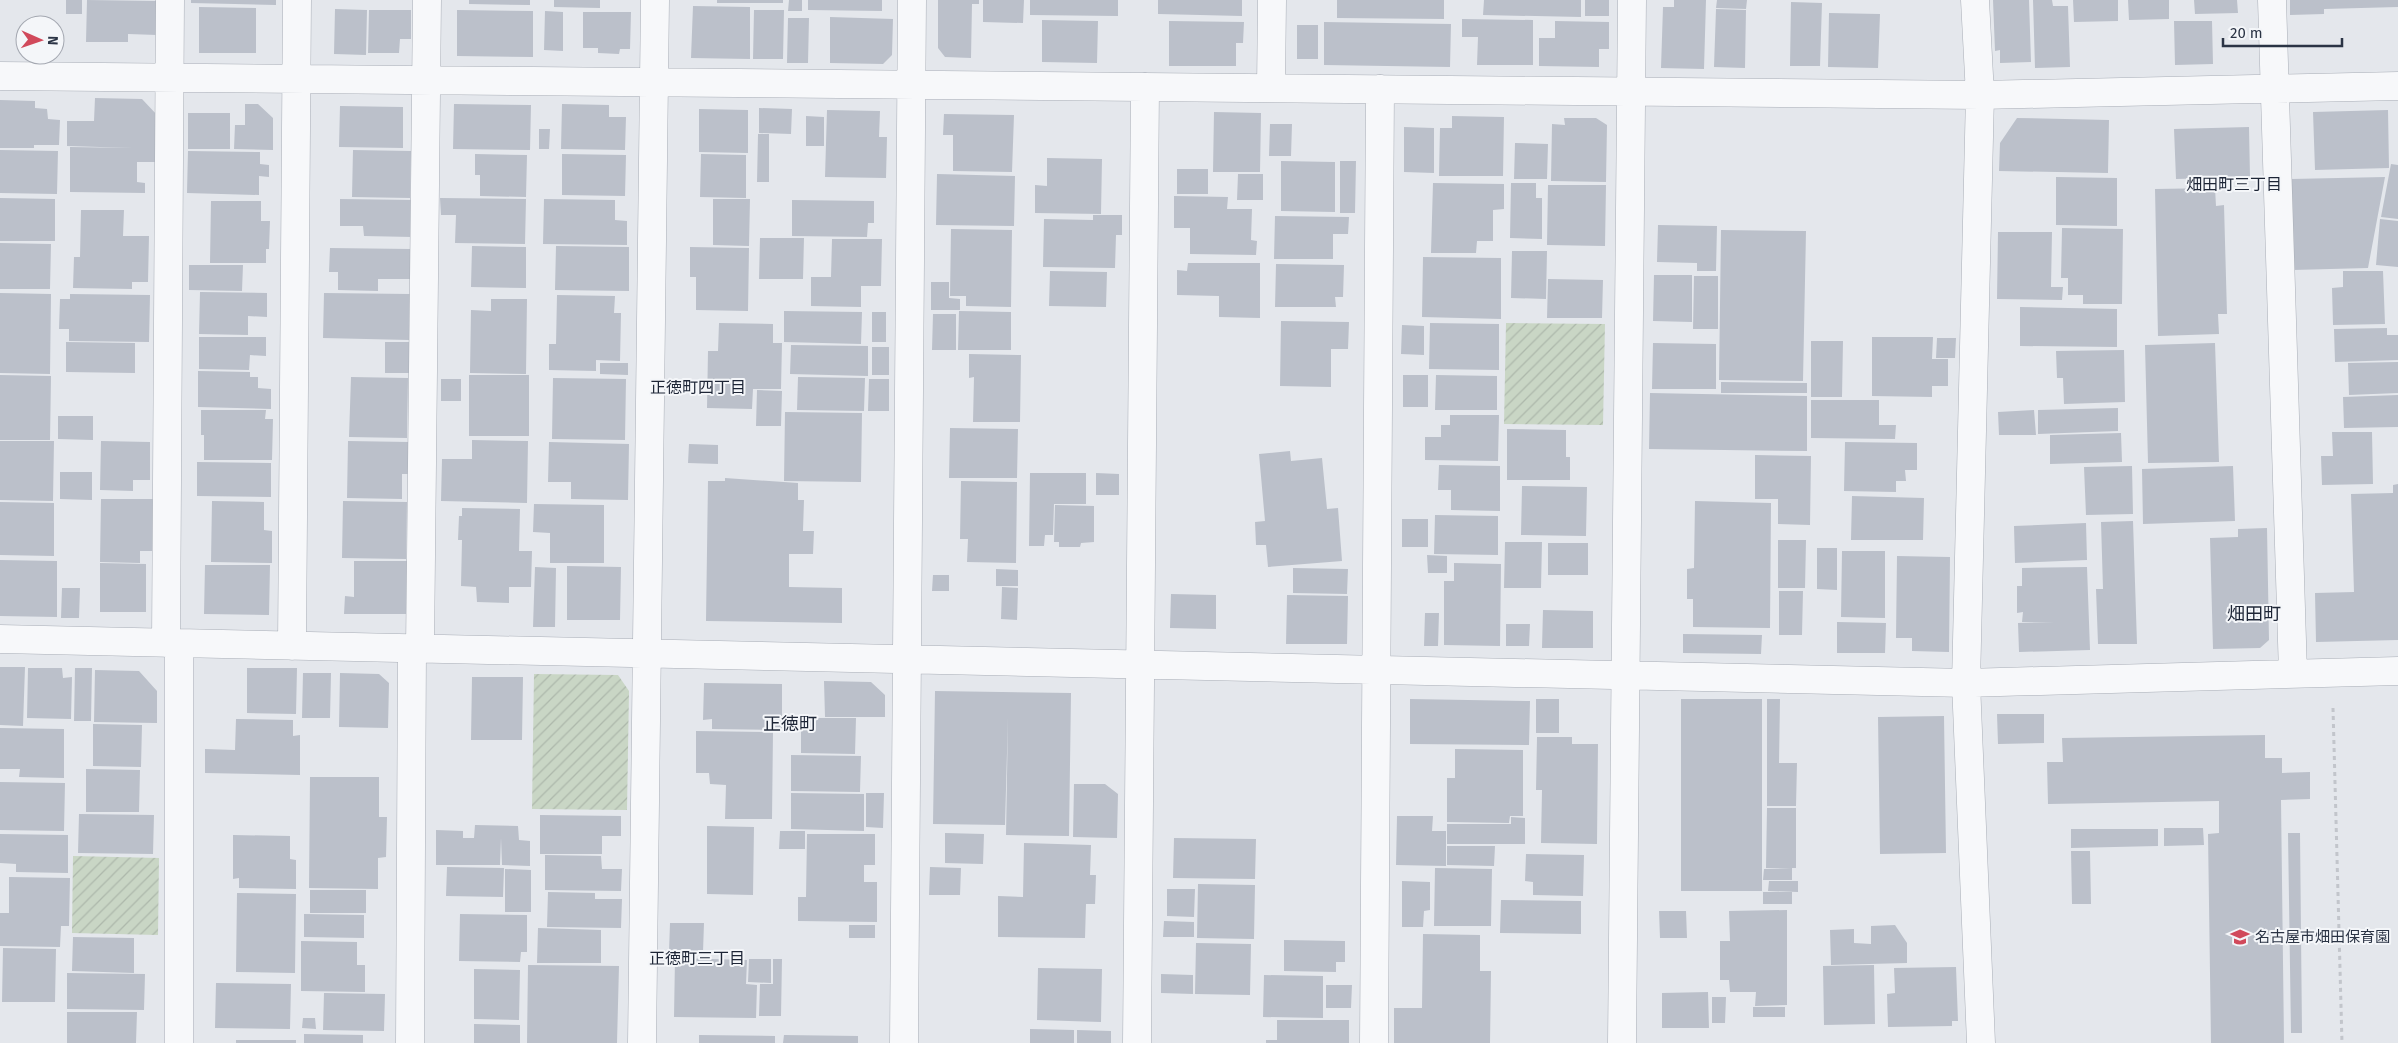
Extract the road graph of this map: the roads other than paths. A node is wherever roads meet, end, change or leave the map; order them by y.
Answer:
1 (170, 0) edge
2 (297, 0) edge
3 (427, 0) edge
4 (655, 0) edge
5 (912, 0) edge
6 (1272, 0) edge
7 (1632, 0) edge
8 (1975, 0) edge
9 (2272, 0) edge
10 (0, 76) edge
11 (170, 78) junction
12 (296, 79) junction
13 (426, 80) junction
14 (654, 82) junction
15 (911, 84) junction
16 (2398, 86) edge
17 (1146, 87) junction
18 (1271, 88) junction
19 (1380, 89) junction
20 (2275, 90) junction
21 (1632, 92) junction
22 (1980, 95) junction
23 (0, 639) edge
24 (173, 643) junction
25 (292, 646) junction
26 (416, 649) junction
27 (647, 654) junction
28 (906, 660) junction
29 (1141, 665) junction
30 (1376, 670) junction
31 (2398, 671) edge
32 (2292, 674) junction
33 (1626, 676) junction
34 (1966, 683) junction
35 (179, 1043) edge
36 (410, 1043) edge
37 (642, 1043) edge
38 (904, 1043) edge
39 (1137, 1043) edge
40 (1374, 1043) edge
41 (1622, 1043) edge
42 (1981, 1043) edge

1 - 11 street
2 - 12 street
3 - 13 street
4 - 14 street
5 - 15 street
6 - 18 street
7 - 21 street
8 - 22 street
9 - 20 street
10 - 11 street
11 - 12 street
11 - 24 street
12 - 13 street
12 - 25 street
13 - 14 street
13 - 26 street
14 - 15 street
14 - 27 street
15 - 17 street
15 - 28 street
16 - 20 street
17 - 18 street
17 - 29 street
18 - 19 street
19 - 21 street
19 - 30 street
20 - 22 street
20 - 32 street
21 - 22 street
21 - 33 street
22 - 34 street
23 - 24 street
24 - 25 street
24 - 35 street
25 - 26 street
26 - 27 street
26 - 36 street
27 - 28 street
27 - 37 street
28 - 29 street
28 - 38 street
29 - 30 street
29 - 39 street
30 - 33 street
30 - 40 street
31 - 32 street
32 - 34 street
33 - 34 street
33 - 41 street
34 - 42 street

